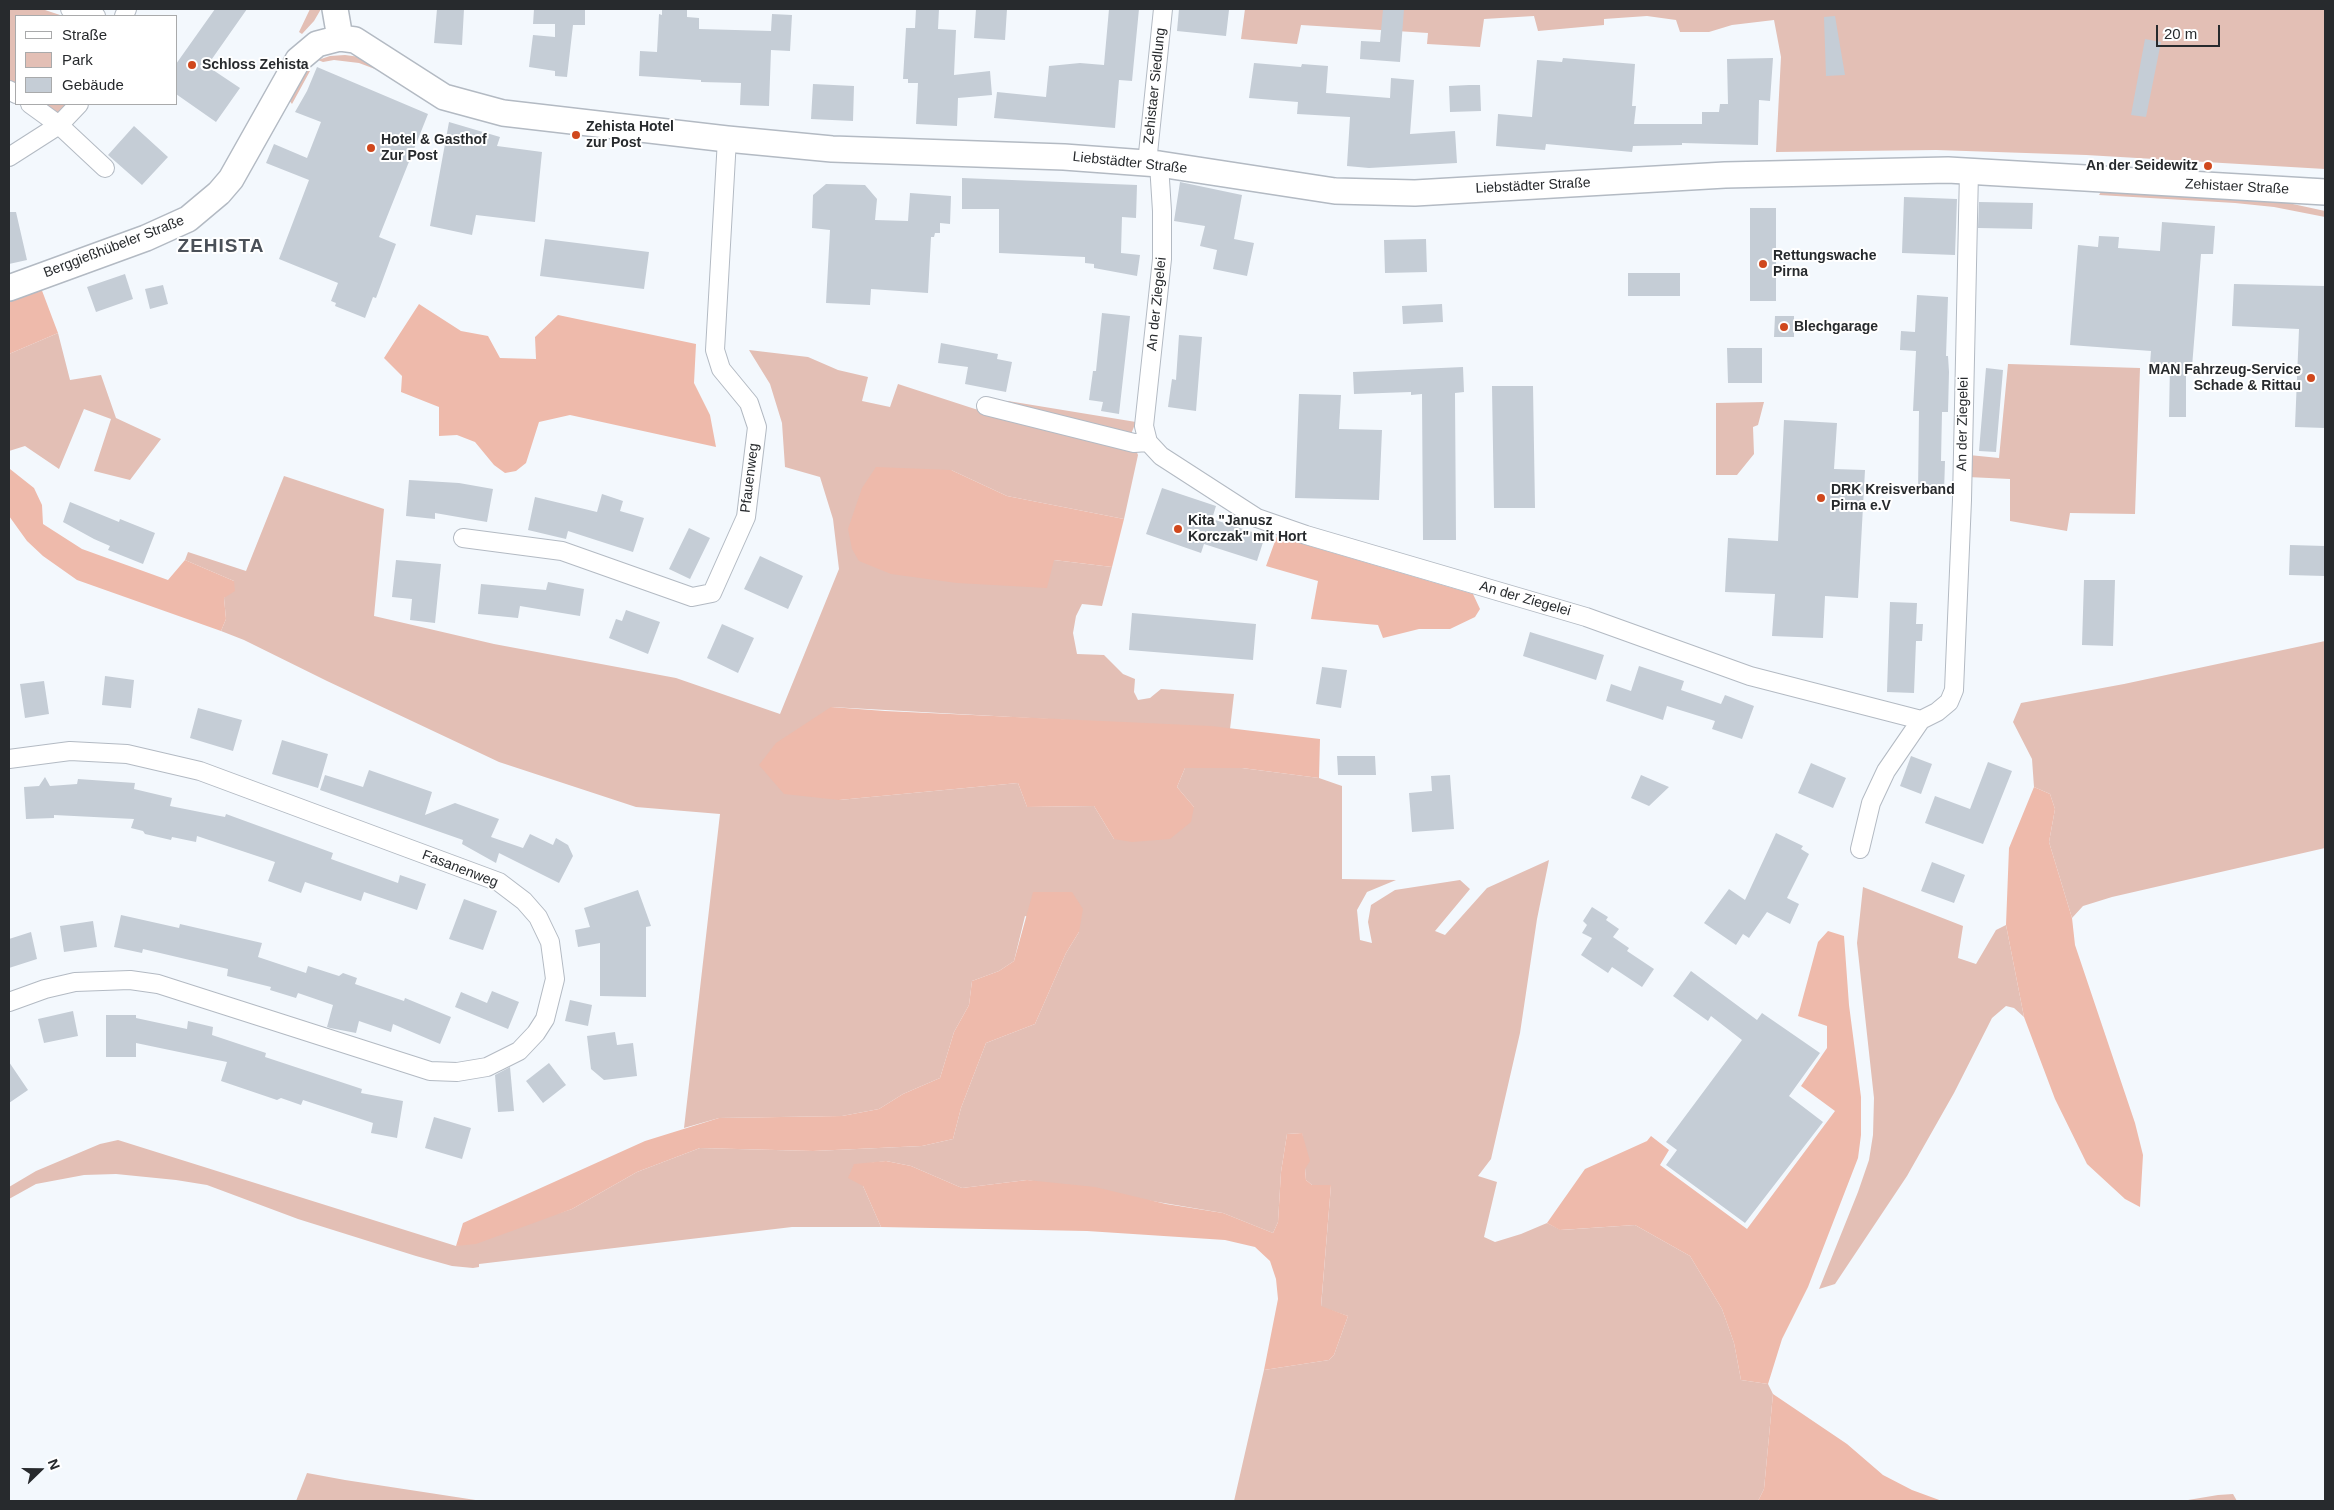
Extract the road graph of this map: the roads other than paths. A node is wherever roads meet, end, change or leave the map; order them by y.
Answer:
1 (70, 9) edge
2 (335, 9) edge
3 (1163, 9) edge
4 (94, 15) edge
5 (340, 38) junction
6 (31, 105) edge
7 (78, 105) edge
8 (59, 125) junction
9 (727, 140) junction
10 (9, 157) edge
11 (1153, 164) junction
12 (104, 168) dead end
13 (1969, 171) junction
14 (2325, 192) edge
15 (9, 288) edge
16 (986, 406) dead end
17 (1148, 442) junction
18 (463, 538) dead end
19 (1921, 720) junction
20 (9, 759) edge
21 (1860, 849) dead end
22 (9, 1002) edge

1 - 4 street
2 - 5 main road
3 - 11 street, Zehistaer Siedlung
5 - 9 main road, Liebstädter Straße
5 - 15 main road, Berggießhübeler Straße
6 - 8 street
7 - 8 street
8 - 10 street
8 - 12 street
9 - 11 main road, Liebstädter Straße
9 - 18 street, Pfauenweg
11 - 13 main road, Liebstädter Straße
11 - 17 street, An der Ziegelei
13 - 14 main road, Zehistaer Straße
13 - 19 street, An der Ziegelei
16 - 17 street
17 - 19 street, An der Ziegelei
19 - 21 street, An der Ziegelei
20 - 22 street, Fasanenweg

